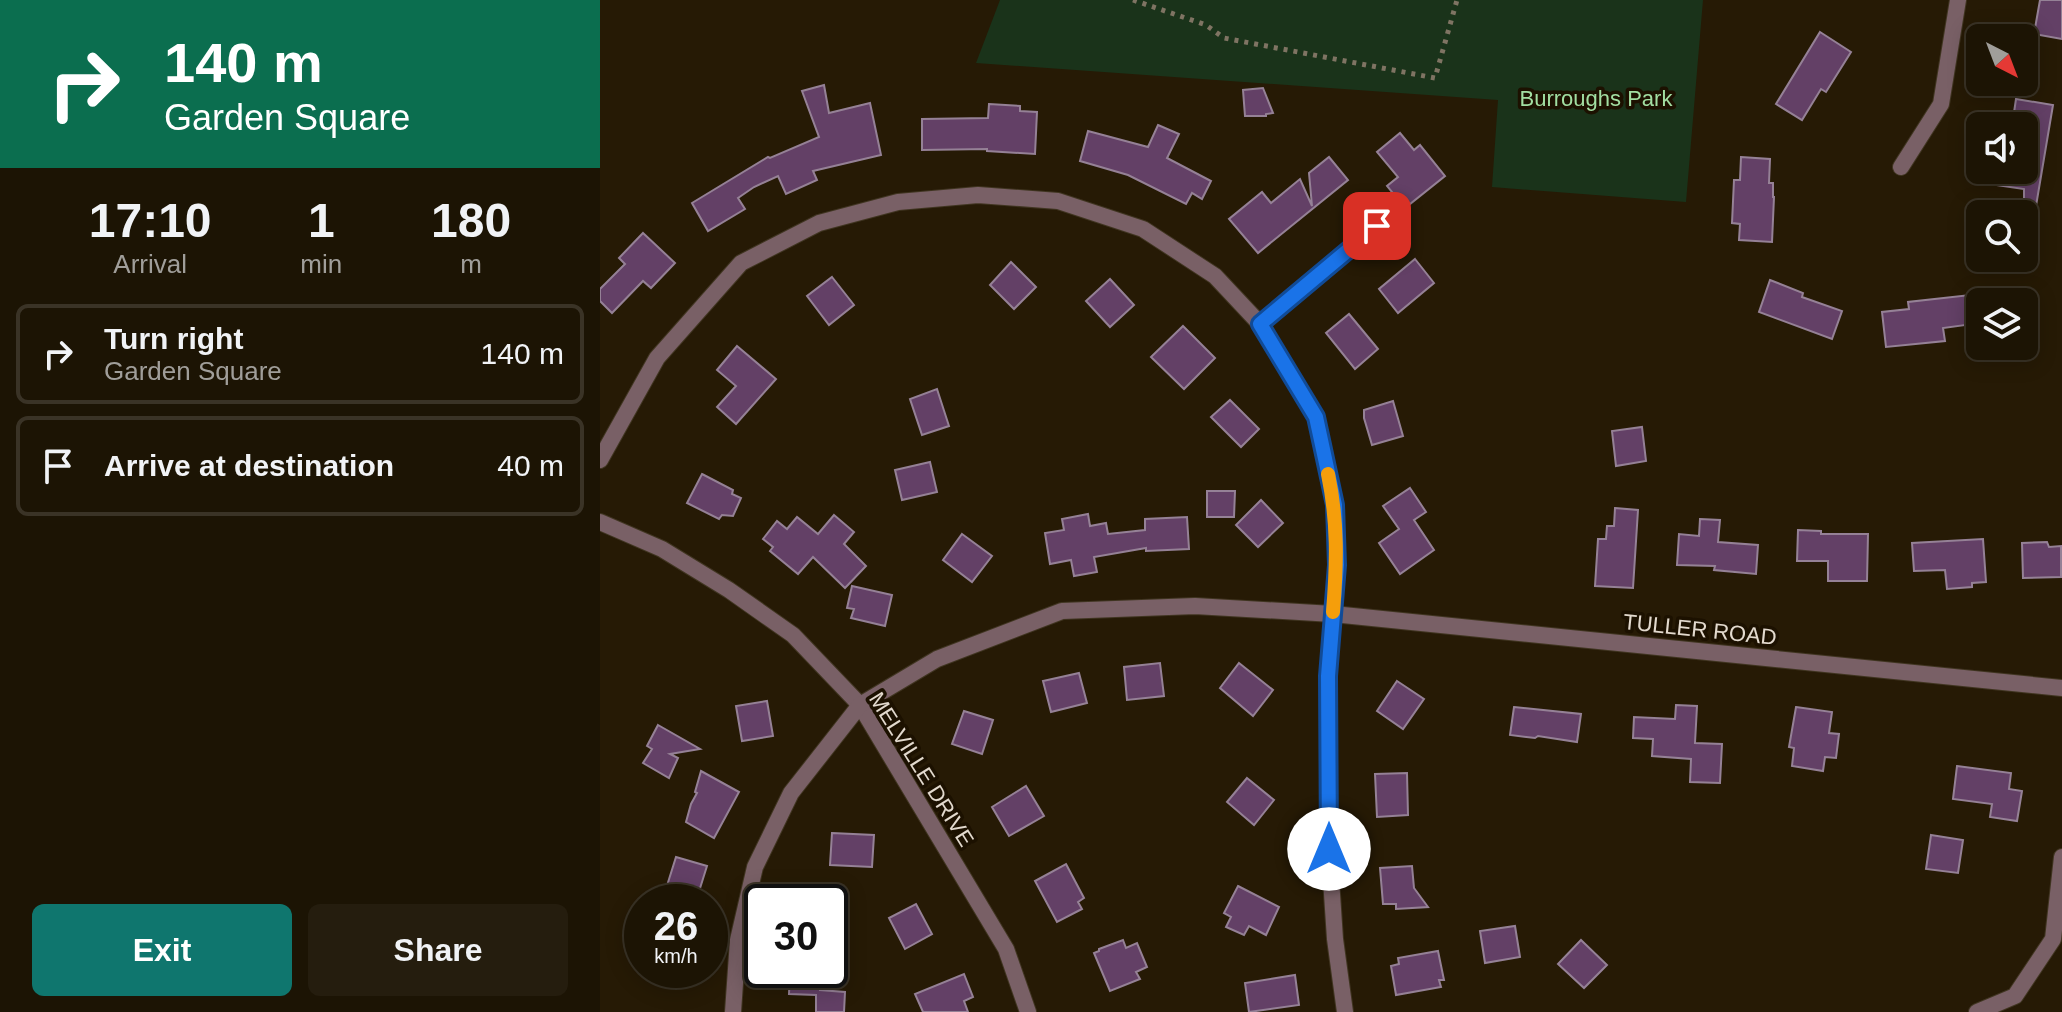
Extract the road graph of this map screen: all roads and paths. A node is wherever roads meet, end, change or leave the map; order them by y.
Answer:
1 (1133, 0) edge
2 (1457, 0) edge
3 (1958, 0) edge
4 (1901, 167) dead end
5 (1377, 226) dead end
6 (1260, 324) junction
7 (600, 460) edge
8 (600, 522) edge
9 (1333, 614) junction
10 (2062, 688) edge
11 (860, 705) junction
12 (2062, 857) edge
13 (733, 1012) edge
14 (1028, 1012) edge
15 (1345, 1012) edge
16 (1977, 1012) edge

1 - 2 path
3 - 4 street
5 - 6 street
6 - 7 street
6 - 9 street
8 - 11 street, MELVILLE DRIVE
9 - 10 street, TULLER ROAD
9 - 11 street, TULLER ROAD
9 - 15 street
11 - 13 street
11 - 14 street, MELVILLE DRIVE
12 - 16 street

